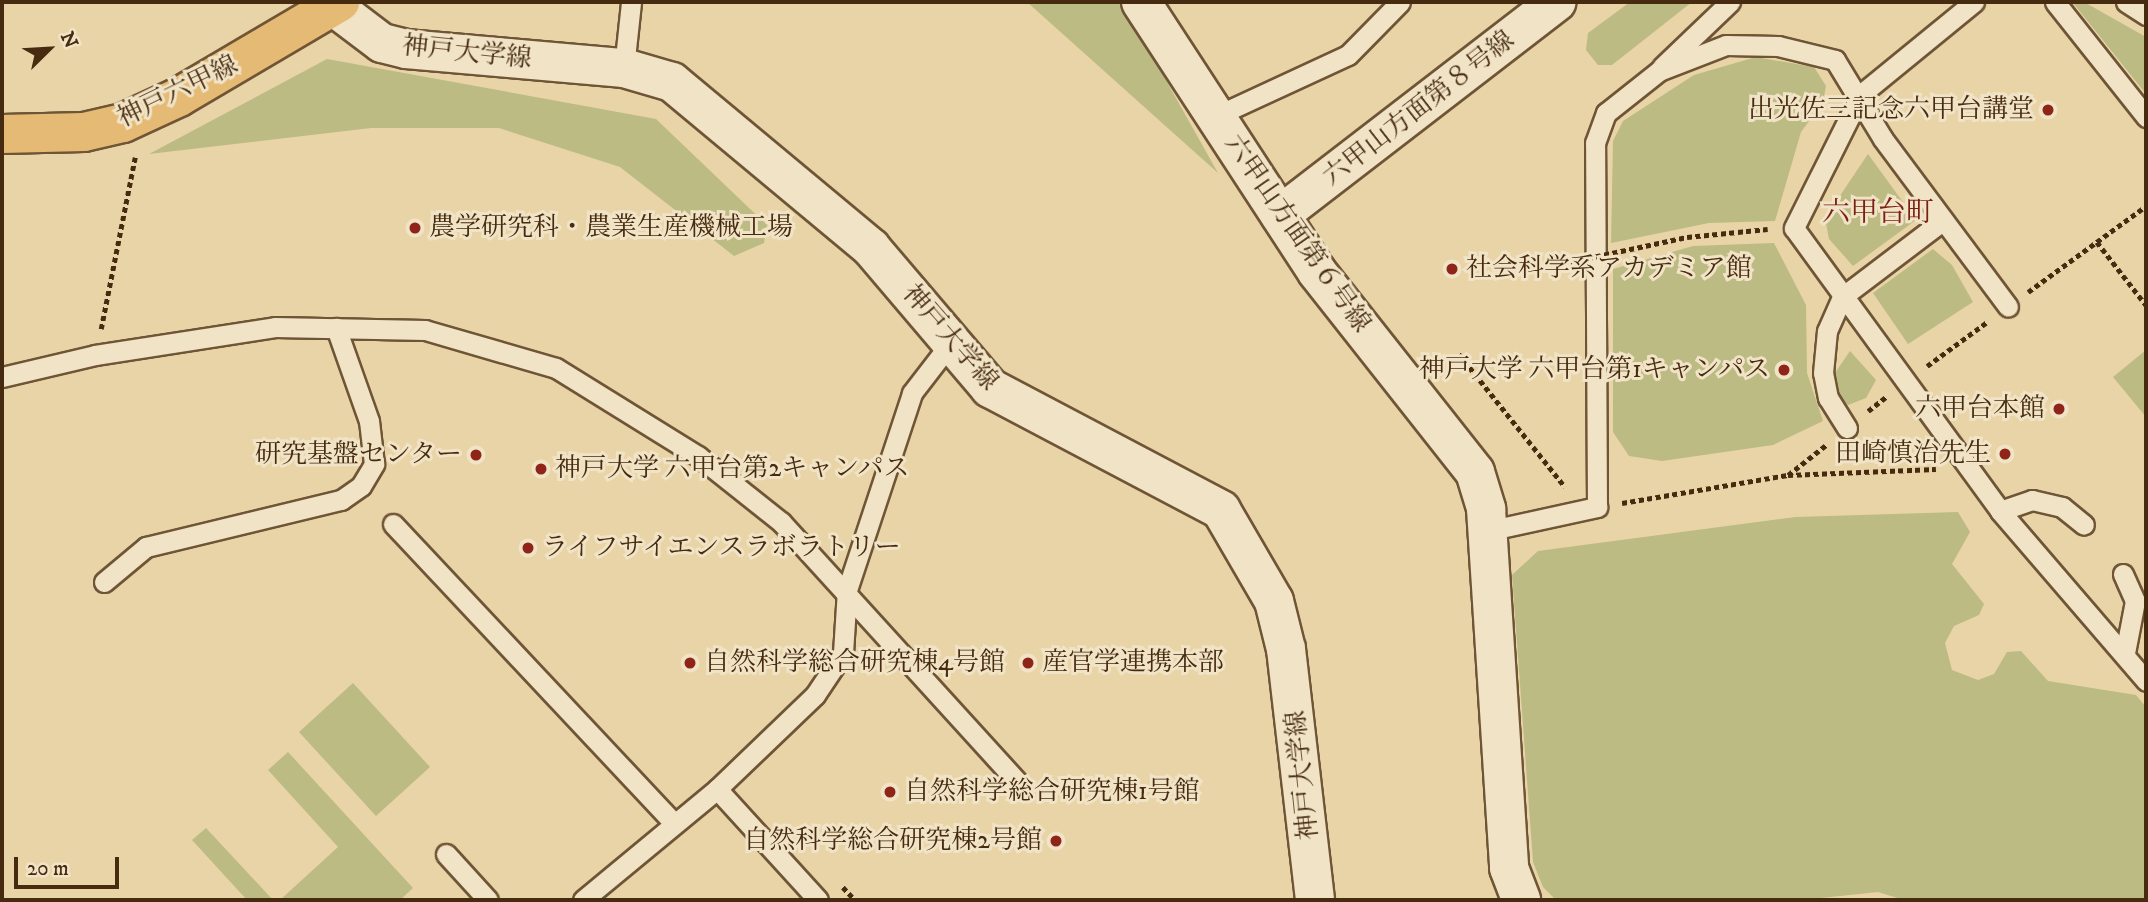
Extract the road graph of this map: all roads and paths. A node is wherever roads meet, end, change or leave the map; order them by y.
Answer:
1 (631, 2) edge
2 (1141, 2) edge
3 (1400, 2) edge
4 (1557, 2) edge
5 (1730, 2) edge
6 (1974, 2) edge
7 (2054, 2) edge
8 (2126, 2) edge
9 (337, 4) edge
10 (2146, 15) edge
11 (624, 68) junction
12 (1659, 71) junction
13 (1861, 94) junction
14 (1216, 116) junction
15 (2146, 117) edge
16 (123, 122) junction
17 (2, 134) edge
18 (2146, 206) edge
19 (1280, 215) junction
20 (1942, 221) junction
21 (1794, 228) junction
22 (2097, 242) junction
23 (1546, 267) dead end
24 (1842, 297) junction
25 (2146, 305) edge
26 (2008, 307) junction
27 (336, 328) junction
28 (952, 341) junction
29 (1459, 354) dead end
30 (95, 355) junction
31 (2, 377) edge
32 (1904, 383) junction
33 (1847, 428) junction
34 (1967, 467) junction
35 (1788, 475) junction
36 (1632, 502) dead end
37 (1583, 510) junction
38 (2000, 511) junction
39 (393, 524) dead end
40 (2084, 526) dead end
41 (1487, 531) junction
42 (2123, 574) dead end
43 (104, 582) dead end
44 (847, 590) junction
45 (2125, 653) junction
46 (2146, 681) edge
47 (1017, 781) dead end
48 (717, 789) junction
49 (674, 823) junction
50 (446, 855) dead end
51 (488, 900) edge
52 (583, 900) edge
53 (818, 900) edge
54 (1315, 900) edge
55 (1521, 900) edge

1 - 11 lane
2 - 14 street, 六甲山方面第６号線
3 - 14 lane
4 - 19 street, 六甲山方面第８号線
5 - 12 lane
6 - 13 lane
7 - 15 lane
8 - 10 lane
9 - 11 street, 神戸大学線
9 - 16 main road, 神戸六甲線
11 - 28 street, 神戸大学線
12 - 13 lane
12 - 37 lane
13 - 20 lane
13 - 21 lane
14 - 19 street, 六甲山方面第６号線
16 - 17 main road, 神戸六甲線
16 - 30 path
18 - 22 path
19 - 41 street, 六甲山方面第６号線
20 - 24 lane
20 - 26 lane
21 - 23 path, bridge
21 - 24 lane
22 - 25 path
22 - 26 path
24 - 32 lane
24 - 33 lane
26 - 32 path
27 - 30 lane
27 - 43 lane
27 - 44 lane
28 - 44 lane
28 - 54 street, 神戸大学線
29 - 37 path
30 - 31 lane
32 - 33 path
32 - 34 lane
33 - 35 path
34 - 35 path
34 - 38 lane
35 - 36 path
37 - 41 lane
38 - 40 lane
38 - 45 lane
39 - 49 lane
41 - 55 street
42 - 45 lane
44 - 47 lane
44 - 48 lane
45 - 46 lane
48 - 49 lane
48 - 53 lane
49 - 52 lane
50 - 51 lane

